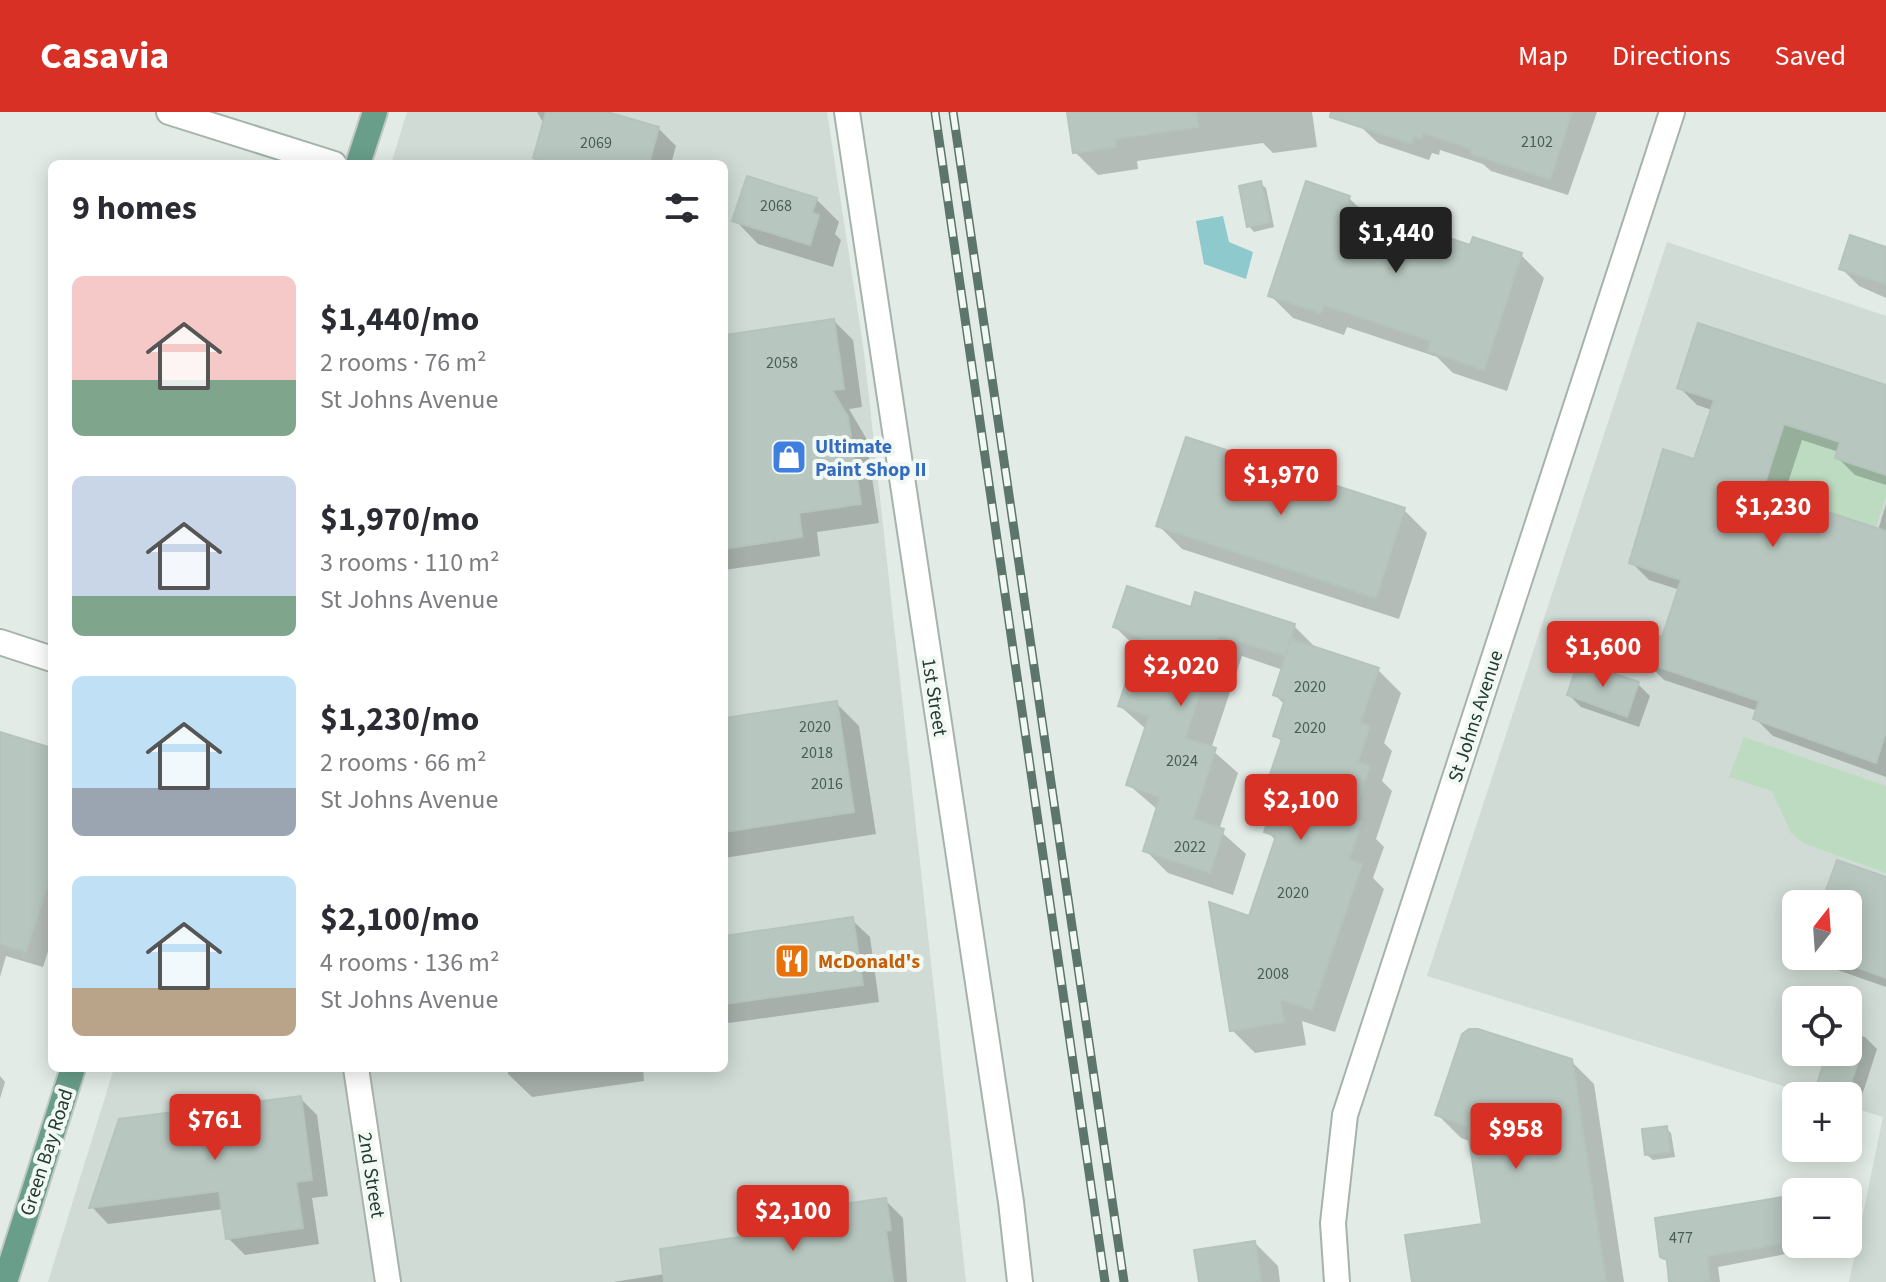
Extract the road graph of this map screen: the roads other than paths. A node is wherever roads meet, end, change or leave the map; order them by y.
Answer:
1 (169, 112) edge
2 (375, 112) edge
3 (847, 112) edge
4 (1672, 112) edge
5 (321, 160) edge
6 (359, 160) edge
7 (0, 642) edge
8 (48, 658) edge
9 (72, 1072) edge
10 (357, 1072) edge
11 (5, 1282) edge
12 (388, 1282) edge
13 (1020, 1282) edge
14 (1337, 1282) edge

1 - 5 street
2 - 6 main road
3 - 13 street, 1st Street
4 - 14 street, St Johns Avenue
7 - 8 street
9 - 11 main road, Green Bay Road
10 - 12 street, 2nd Street

